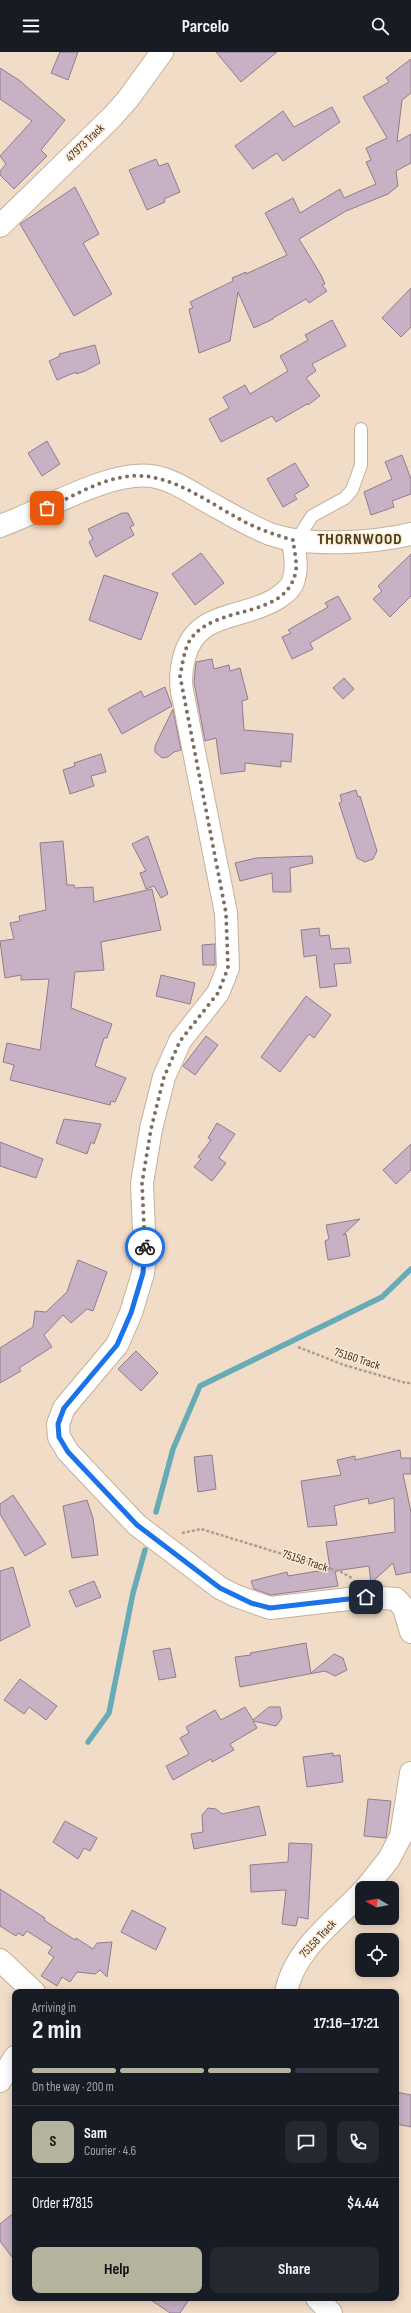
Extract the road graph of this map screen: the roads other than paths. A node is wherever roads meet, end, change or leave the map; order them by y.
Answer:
1 (162, 52) edge
2 (0, 226) edge
3 (361, 429) dead end
4 (0, 526) edge
5 (411, 534) edge
6 (295, 540) junction
7 (411, 1632) edge
8 (411, 1773) edge
9 (372, 1881) edge
10 (355, 1899) edge
11 (0, 1960) edge
12 (31, 1989) edge
13 (287, 1989) edge
14 (12, 2062) edge
15 (0, 2080) edge
16 (320, 2301) edge
17 (331, 2313) edge

1 - 2 street, 47973 Track
3 - 6 lane
4 - 6 street
5 - 6 street
6 - 7 street
8 - 9 street
10 - 13 street, 75158 Track
11 - 12 street
14 - 15 street
16 - 17 street

